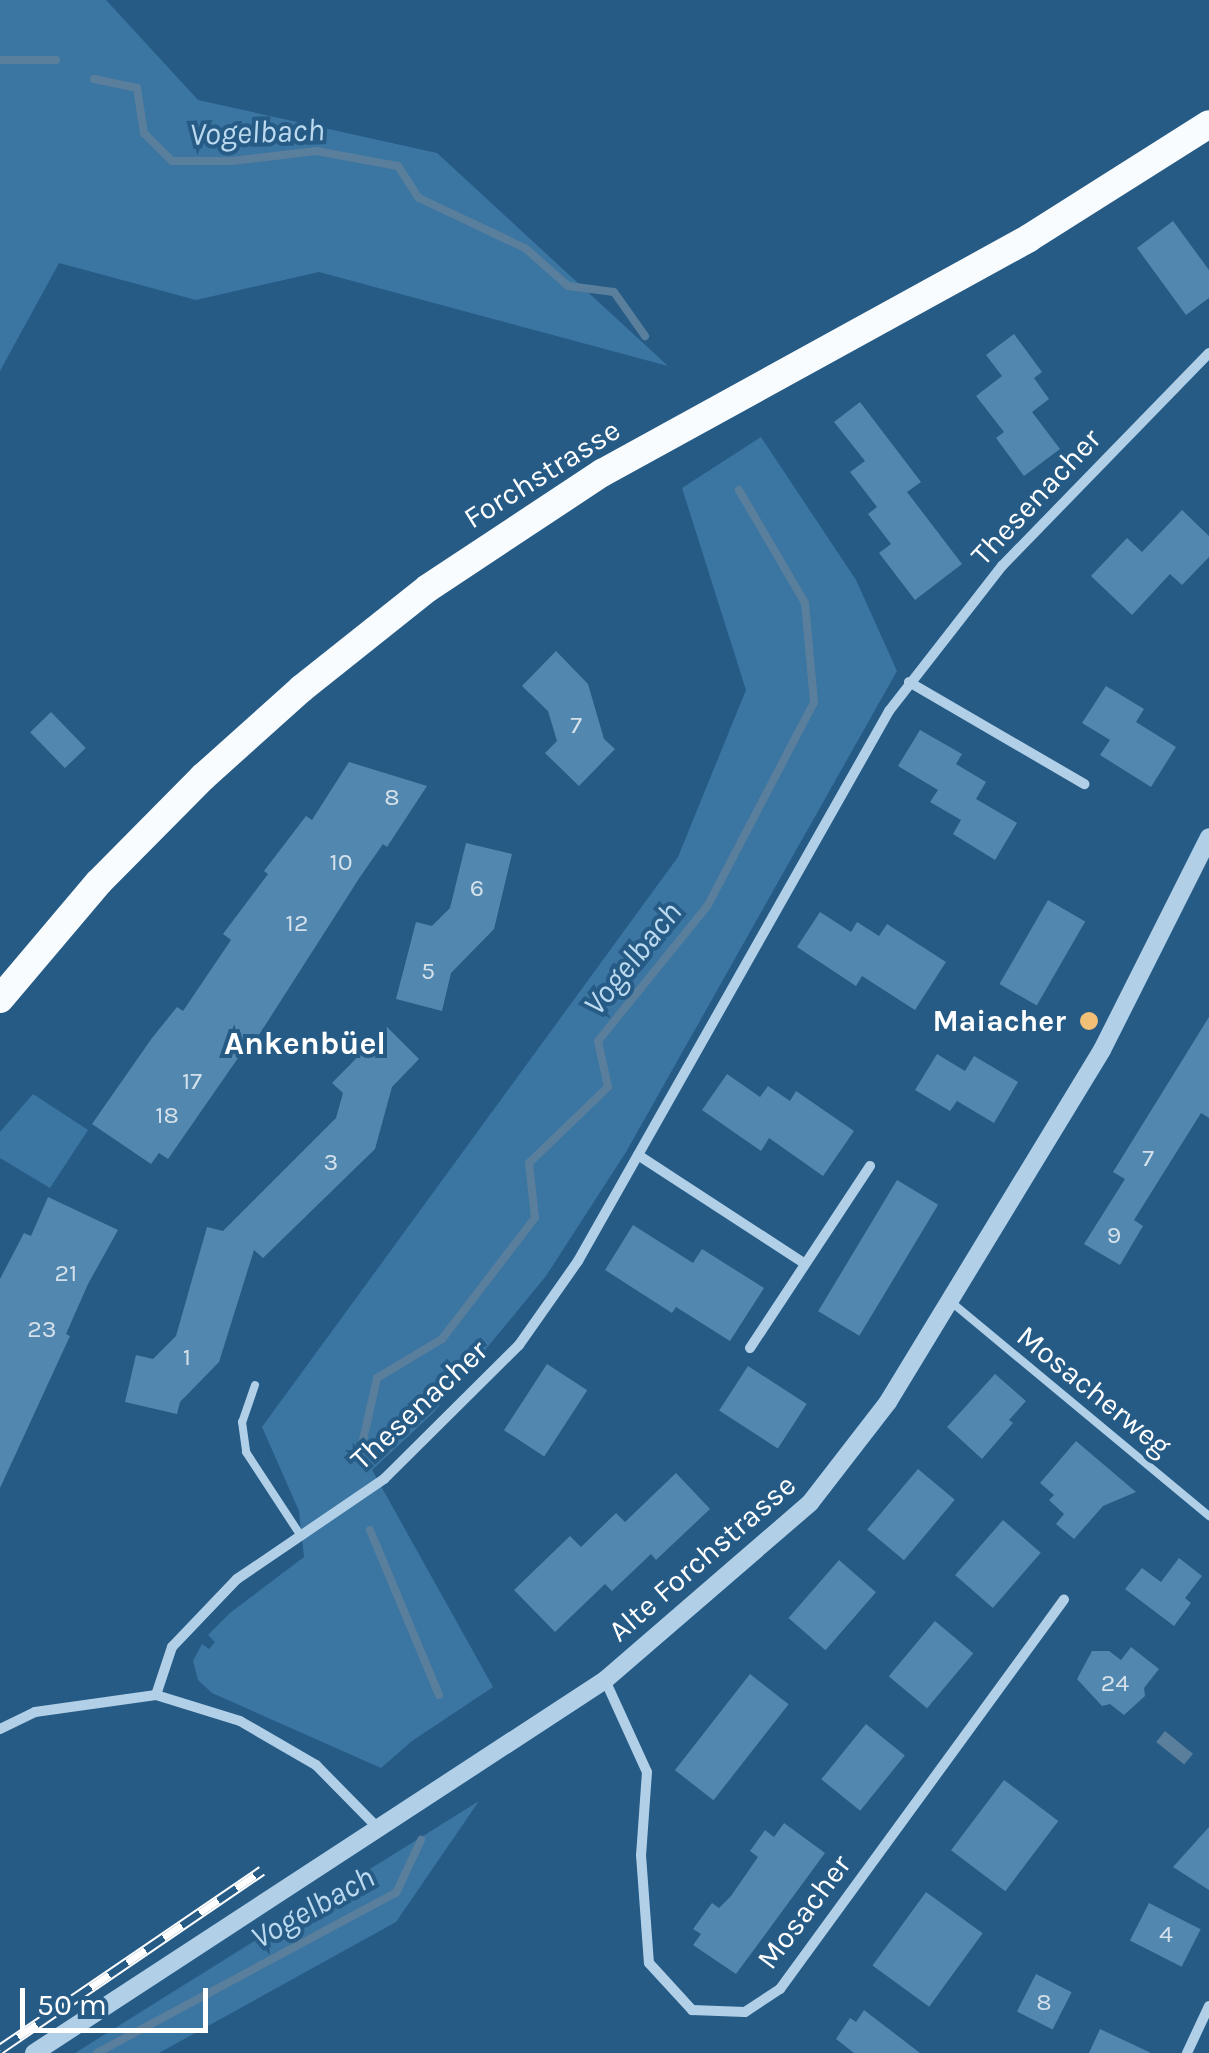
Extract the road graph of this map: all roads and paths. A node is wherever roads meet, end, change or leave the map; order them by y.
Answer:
1 (1209, 103) edge
2 (1209, 124) edge
3 (1209, 354) edge
4 (909, 682) junction
5 (1084, 784) dead end
6 (1209, 837) edge
7 (0, 971) edge
8 (0, 999) edge
9 (638, 1155) junction
10 (870, 1166) dead end
11 (805, 1264) junction
12 (950, 1301) junction
13 (750, 1348) dead end
14 (255, 1384) dead end
15 (1209, 1516) edge
16 (301, 1536) junction
17 (1064, 1600) dead end
18 (606, 1680) junction
19 (156, 1695) junction
20 (0, 1728) edge
21 (378, 1828) junction
22 (1209, 2006) edge
23 (34, 2053) edge
24 (1187, 2053) edge

1 - 7 highway, Forchstrasse
2 - 8 highway, Forchstrasse
3 - 4 street, Thesenacher
4 - 5 street
4 - 9 street, Thesenacher
6 - 12 street, Alte Forchstrasse
9 - 11 street
9 - 16 street, Thesenacher
10 - 11 street
11 - 13 street
12 - 15 lane, Mosacherweg
12 - 18 street, Alte Forchstrasse
14 - 16 lane
16 - 19 street, Thesenacher
17 - 18 street, Mosacher
18 - 21 street, Alte Forchstrasse
19 - 20 street
19 - 21 street
21 - 23 street, Alte Forchstrasse
22 - 24 street

